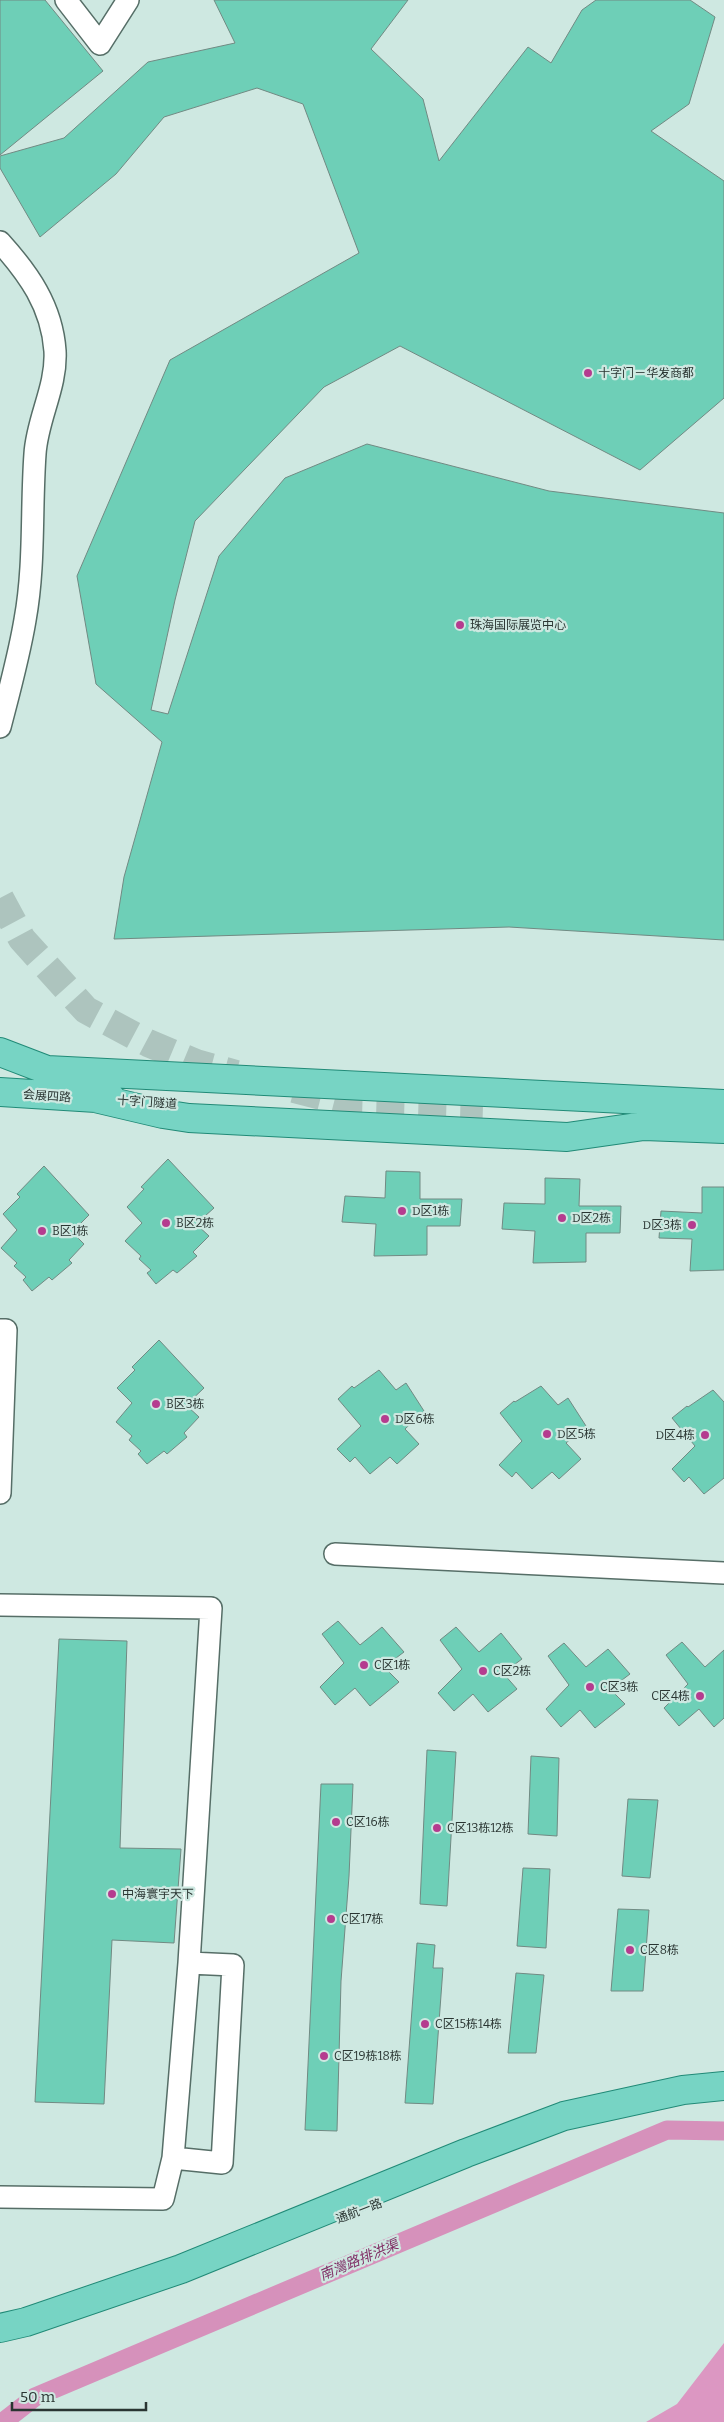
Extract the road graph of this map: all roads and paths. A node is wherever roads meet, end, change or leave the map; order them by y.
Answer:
1 (66, 0) edge
2 (128, 0) edge
3 (0, 242) edge
4 (0, 727) edge
5 (0, 1052) edge
6 (0, 1068) edge
7 (47, 1070) junction
8 (0, 1092) edge
9 (37, 1095) junction
10 (95, 1098) junction
11 (0, 1101) edge
12 (724, 1104) edge
13 (198, 1105) dead end
14 (724, 1129) edge
15 (0, 1330) edge
16 (0, 1493) edge
17 (336, 1554) dead end
18 (724, 1573) edge
19 (0, 1605) edge
20 (190, 1963) junction
21 (724, 2086) edge
22 (724, 2103) edge
23 (173, 2158) junction
24 (0, 2197) edge
25 (0, 2328) edge
26 (0, 2341) edge

1 - 2 street
3 - 4 street
5 - 7 main road
6 - 7 main road, 会展四路
7 - 12 main road, 会展四路
8 - 9 main road, 会展四路
9 - 10 main road, 会展四路
9 - 11 main road
10 - 13 main road, 十字门隧道
10 - 14 main road
15 - 16 street
17 - 18 street
19 - 20 street
20 - 23 street
20 - 23 street
21 - 25 main road
22 - 26 main road, 通航一路
23 - 24 street

